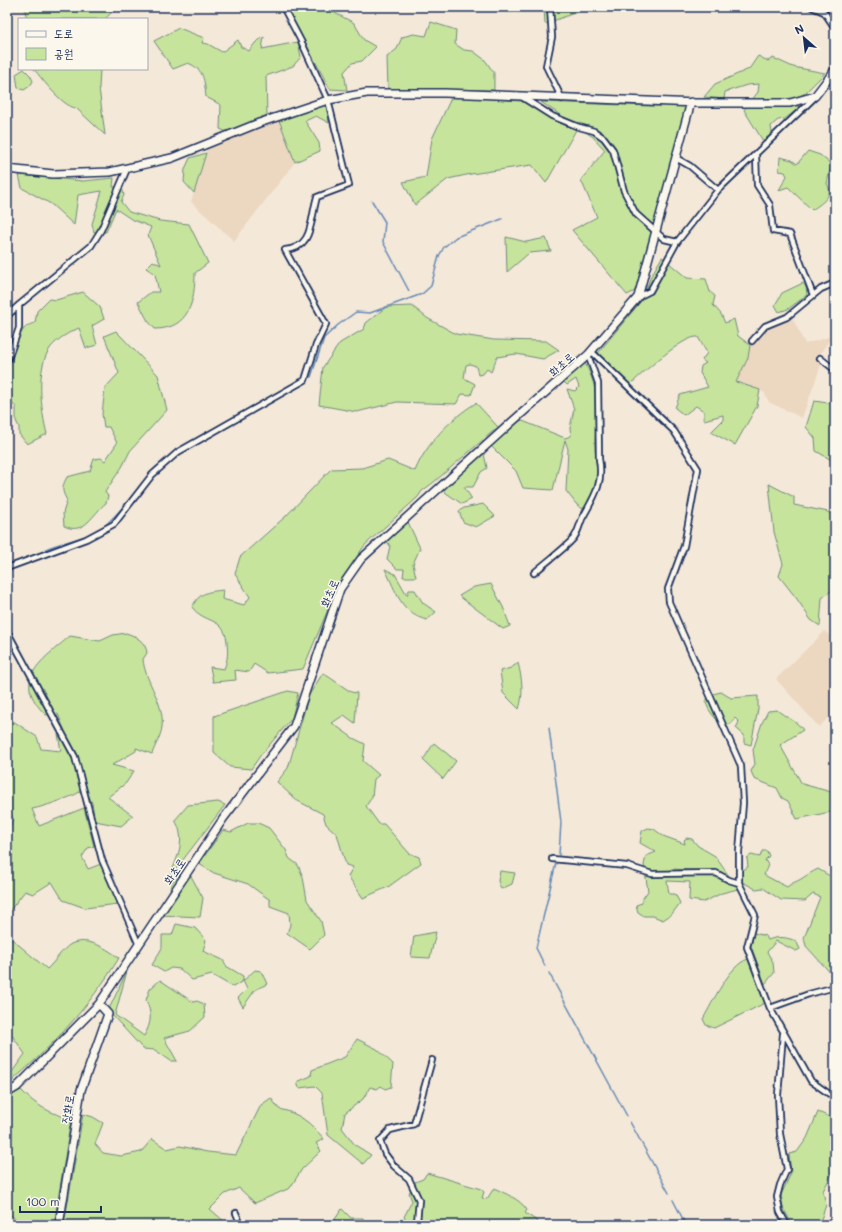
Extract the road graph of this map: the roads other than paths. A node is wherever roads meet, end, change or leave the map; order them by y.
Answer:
1 (283, 7) edge
2 (550, 7) edge
3 (812, 7) edge
4 (835, 28) edge
5 (835, 70) edge
6 (520, 96) junction
7 (815, 96) junction
8 (562, 99) junction
9 (328, 100) junction
10 (691, 102) junction
11 (756, 155) junction
12 (676, 158) junction
13 (126, 168) junction
14 (7, 169) edge
15 (718, 190) junction
16 (656, 233) junction
17 (677, 242) junction
18 (835, 284) edge
19 (813, 295) junction
20 (638, 297) junction
21 (19, 305) junction
22 (7, 316) edge
23 (752, 341) dead end
24 (590, 353) junction
25 (820, 358) dead end
26 (7, 362) edge
27 (835, 370) edge
28 (7, 568) edge
29 (534, 573) dead end
30 (7, 631) edge
31 (552, 859) dead end
32 (740, 883) junction
33 (139, 945) junction
34 (835, 987) edge
35 (100, 1004) junction
36 (770, 1008) junction
37 (783, 1034) junction
38 (432, 1060) dead end
39 (7, 1093) edge
40 (835, 1098) edge
41 (236, 1213) dead end
42 (59, 1225) edge
43 (241, 1225) edge
44 (419, 1225) edge
45 (787, 1225) edge

1 - 9 street
2 - 8 street
3 - 4 street
5 - 7 street
6 - 8 street
6 - 9 street
6 - 16 street
7 - 10 street
7 - 11 street
8 - 10 street
9 - 13 street
9 - 28 street
10 - 12 street, 화초로
11 - 15 street
11 - 19 street
12 - 15 street
12 - 16 street, 화초로
13 - 14 street
13 - 21 street
15 - 17 street
16 - 17 street
16 - 20 street, 화초로
17 - 20 street
18 - 19 street
19 - 23 street
20 - 24 street, 화초로
21 - 22 street
21 - 26 street
24 - 29 street
24 - 32 street
24 - 33 street, 화초로
25 - 27 street
30 - 33 street
31 - 32 street
32 - 36 street
33 - 35 street, 화초로
34 - 36 street
35 - 39 street, 화초로
35 - 42 street, 장화로
36 - 37 street
37 - 40 street
37 - 45 street
38 - 44 street
41 - 43 street

